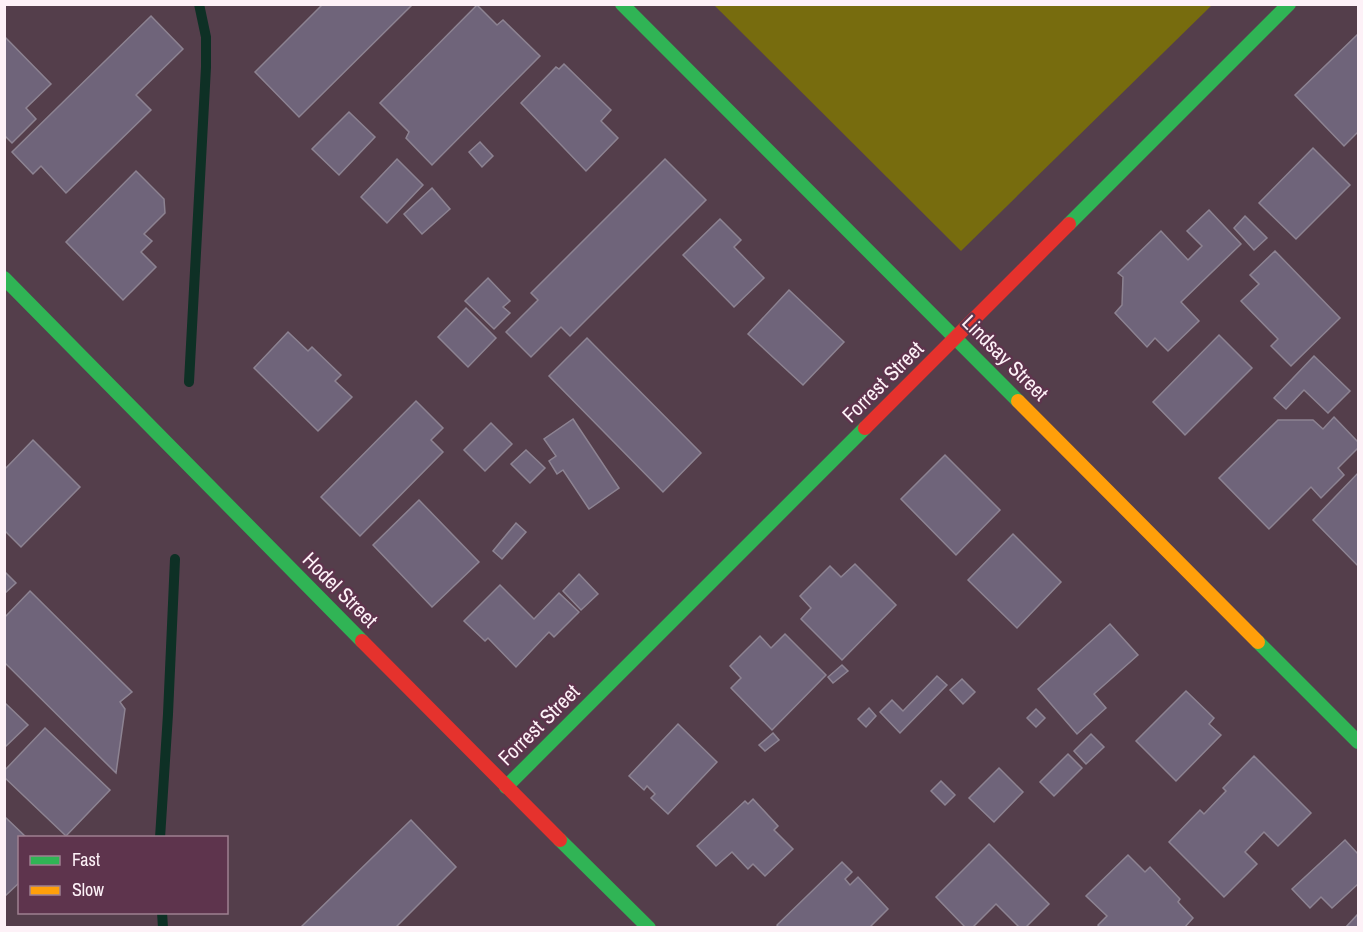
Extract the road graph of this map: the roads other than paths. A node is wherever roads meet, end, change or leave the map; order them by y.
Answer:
1 (622, 4) edge
2 (1289, 4) edge
3 (4, 278) edge
4 (956, 339) junction
5 (1359, 742) edge
6 (506, 787) junction
7 (649, 927) edge

1 - 4 street, Lindsay Street
2 - 4 street, Forrest Street
3 - 6 street, Hodel Street
4 - 5 street, Lindsay Street
4 - 6 street, Forrest Street
6 - 7 street, Hodel Street

